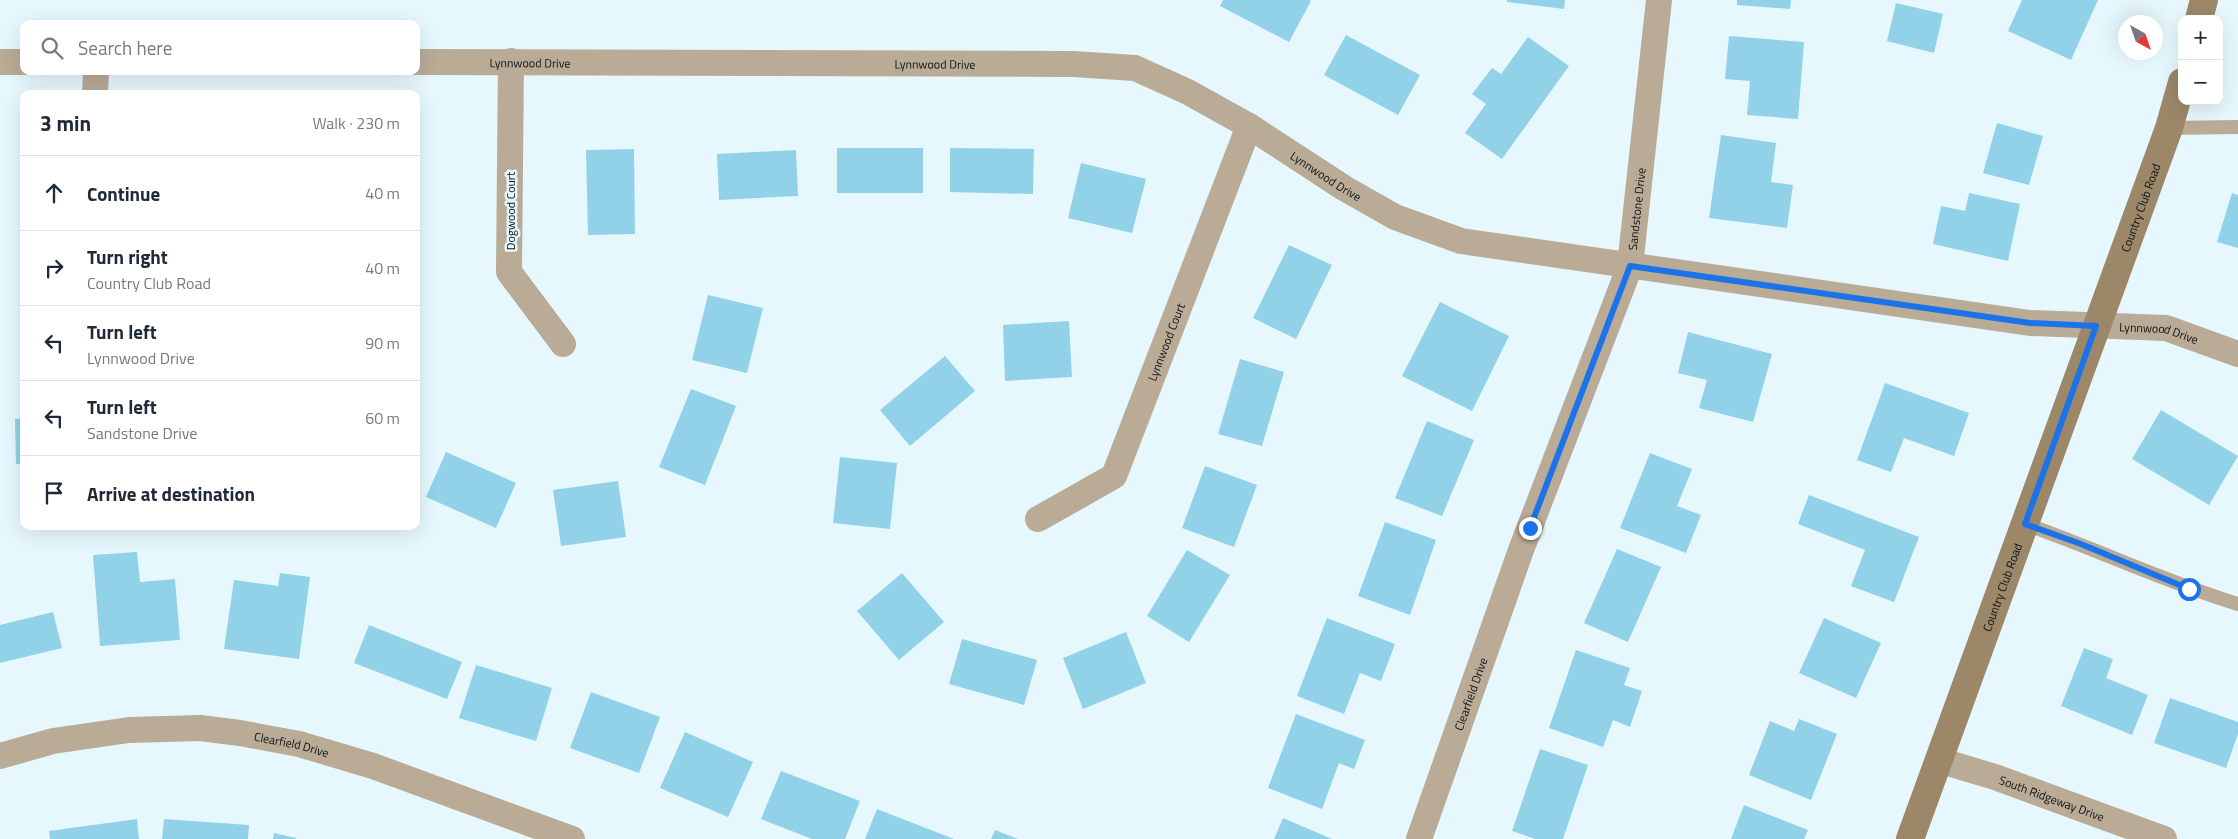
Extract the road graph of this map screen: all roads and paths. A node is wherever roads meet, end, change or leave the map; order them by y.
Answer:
1 (1658, 0) edge
2 (2204, 0) edge
3 (2200, 15) edge
4 (511, 61) junction
5 (0, 62) edge
6 (20, 62) edge
7 (420, 62) edge
8 (96, 75) edge
9 (95, 90) edge
10 (2178, 96) edge
11 (1249, 126) junction
12 (2238, 127) edge
13 (2169, 128) junction
14 (1630, 266) junction
15 (2096, 326) junction
16 (563, 344) dead end
17 (2238, 354) edge
18 (1038, 519) dead end
19 (2025, 524) junction
20 (1521, 550) joint
21 (2238, 604) edge
22 (0, 756) edge
23 (1938, 760) junction
24 (572, 839) edge
25 (1419, 839) edge
26 (1910, 839) edge
27 (2164, 839) edge

1 - 14 street, Sandstone Drive
2 - 3 main road
4 - 7 street, Lynnwood Drive
4 - 11 street, Lynnwood Drive
4 - 16 street, Dogwood Court
5 - 6 street
8 - 9 street
10 - 13 main road, Country Club Road
11 - 14 street, Lynnwood Drive
11 - 18 street, Lynnwood Court
12 - 13 lane
13 - 15 main road, Country Club Road
14 - 15 street, Lynnwood Drive
14 - 20 street, Sandstone Drive
15 - 17 street, Lynnwood Drive
15 - 19 main road, Country Club Road
19 - 21 lane
19 - 23 main road, Country Club Road
20 - 25 street, Clearfield Drive
22 - 24 street, Clearfield Drive
23 - 26 main road, Country Club Road
23 - 27 street, South Ridgeway Drive

